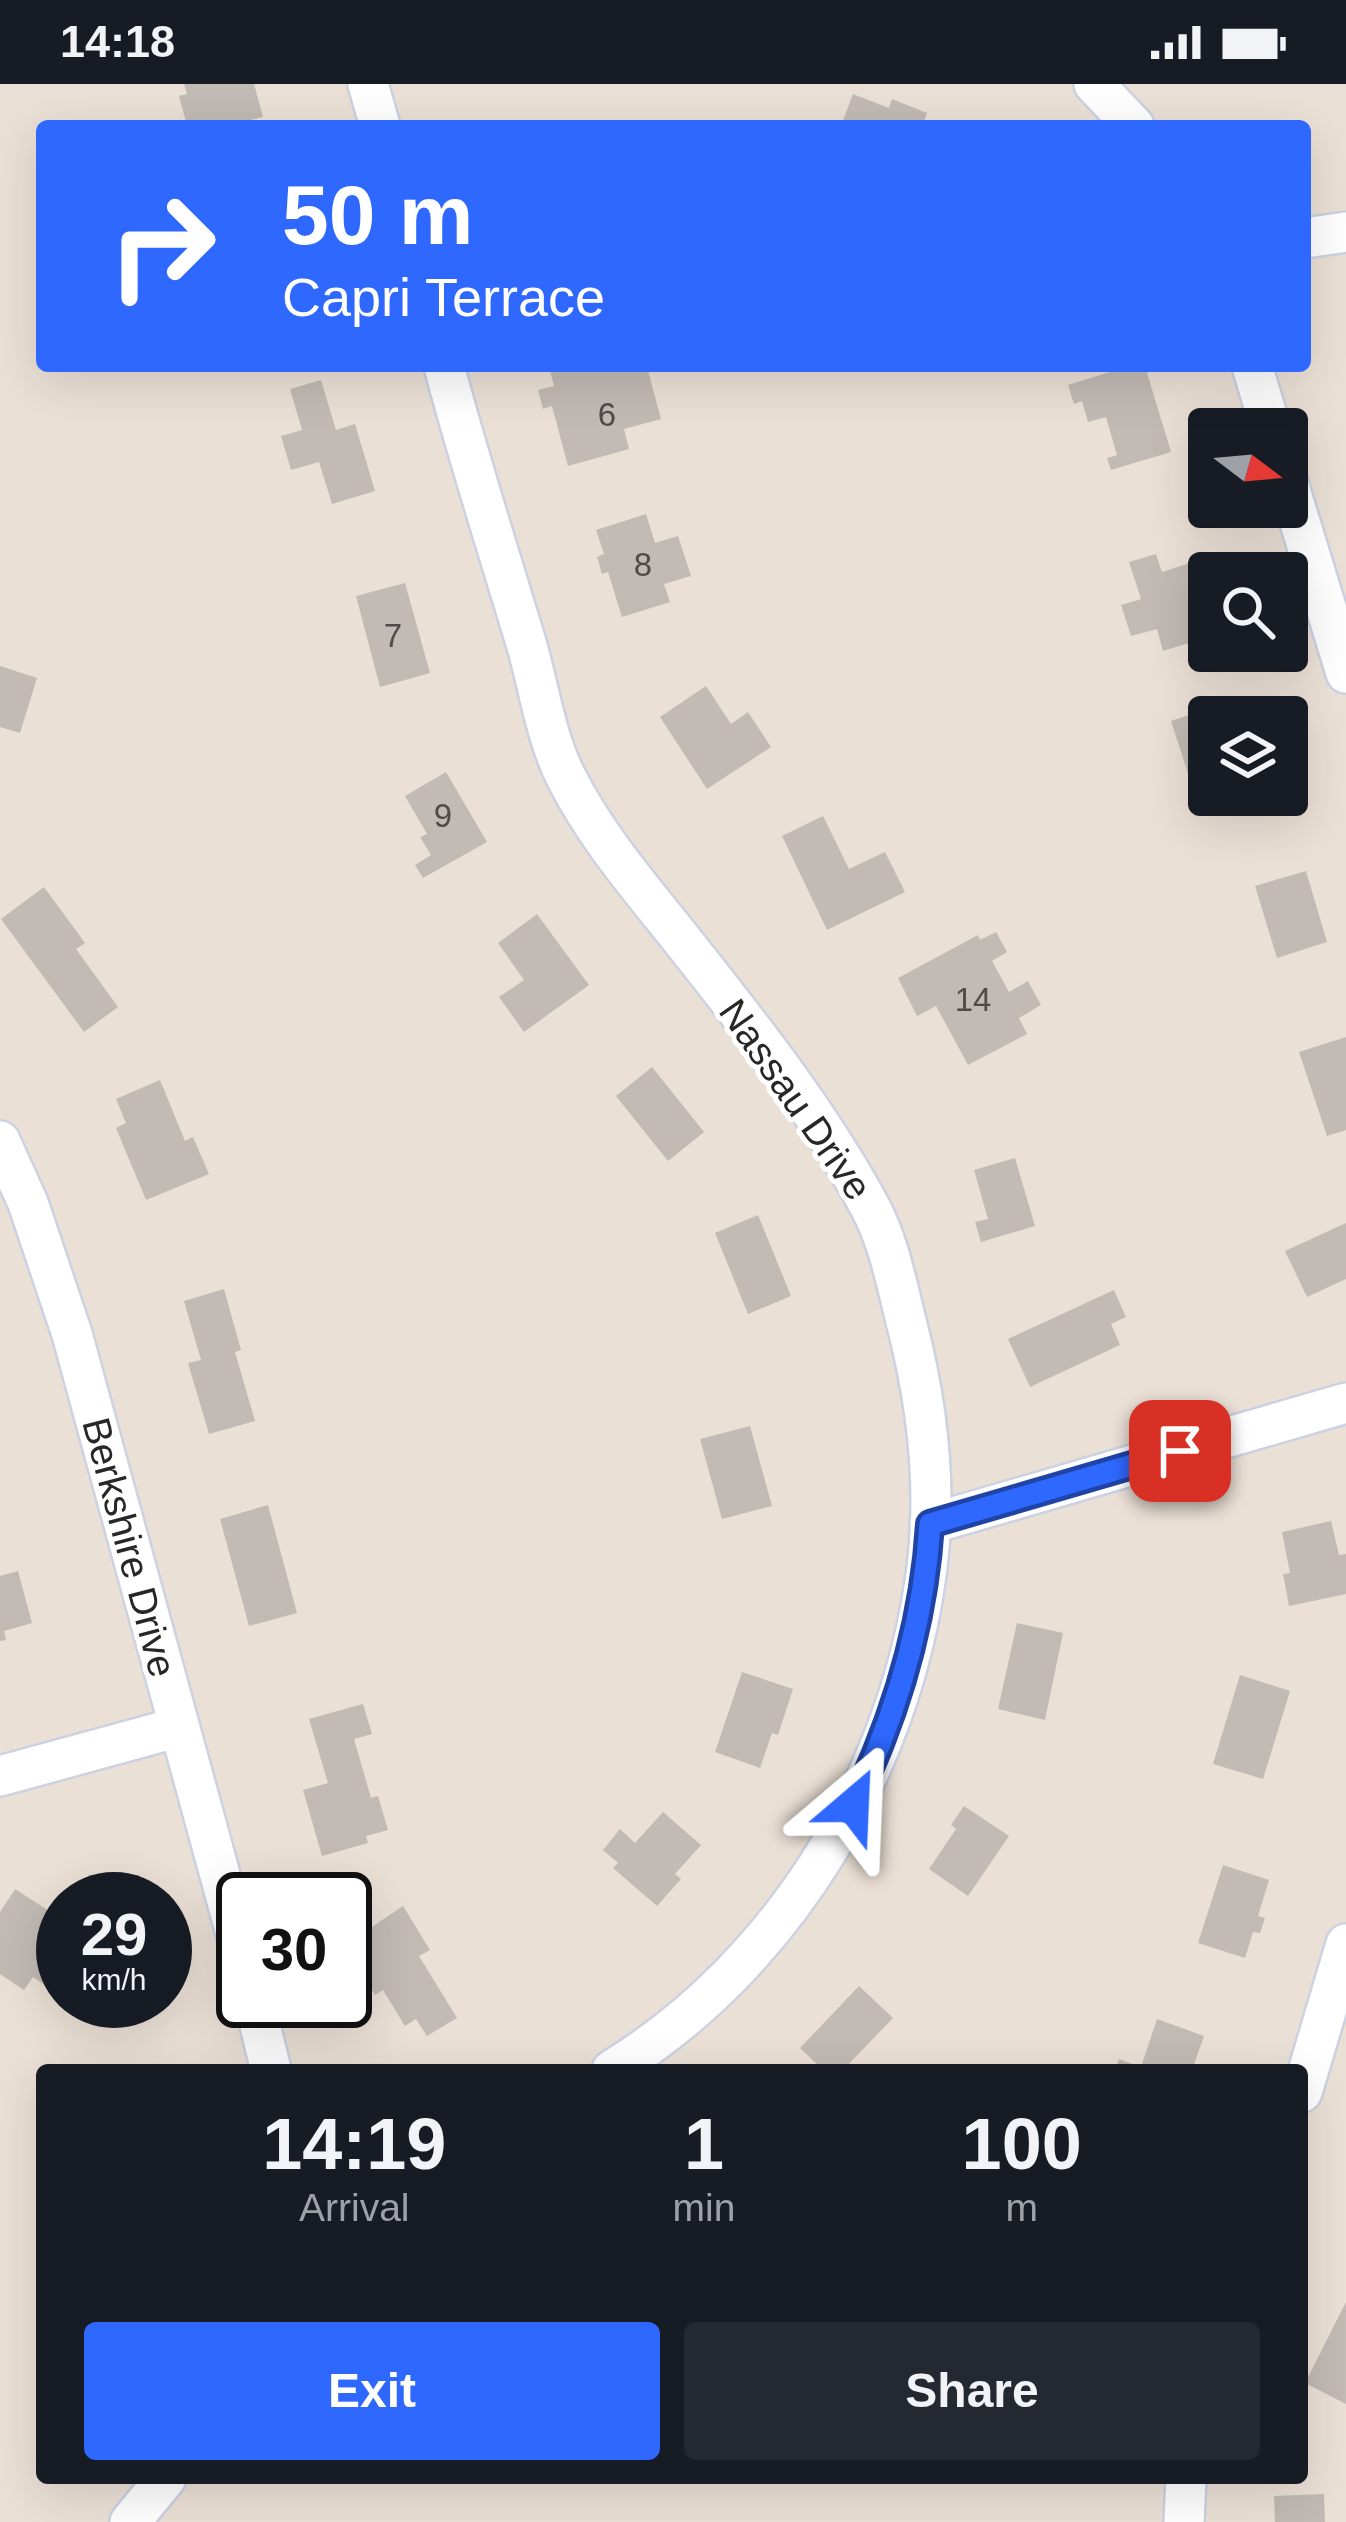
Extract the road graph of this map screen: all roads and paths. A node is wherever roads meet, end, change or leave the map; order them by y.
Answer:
1 (368, 84) edge
2 (1094, 84) edge
3 (378, 120) edge
4 (1128, 120) edge
5 (1346, 232) edge
6 (1311, 237) edge
7 (446, 372) edge
8 (1254, 372) edge
9 (1265, 408) edge
10 (1302, 528) edge
11 (1346, 673) edge
12 (0, 1141) edge
13 (1346, 1403) edge
14 (930, 1524) junction
15 (179, 1727) junction
16 (0, 1776) edge
17 (219, 1872) edge
18 (1346, 1944) edge
19 (261, 2028) edge
20 (270, 2064) edge
21 (621, 2064) edge
22 (1308, 2072) edge
23 (161, 2484) edge
24 (1186, 2484) edge
25 (130, 2522) edge
26 (1184, 2522) edge

1 - 3 street
2 - 4 street
5 - 6 street
7 - 14 street, Nassau Drive
8 - 9 street
10 - 11 street
12 - 15 street, Berkshire Drive
13 - 14 street
14 - 21 street, Nassau Drive
15 - 16 street
15 - 17 street, Berkshire Drive
18 - 22 street
19 - 20 street
23 - 25 street
24 - 26 street

